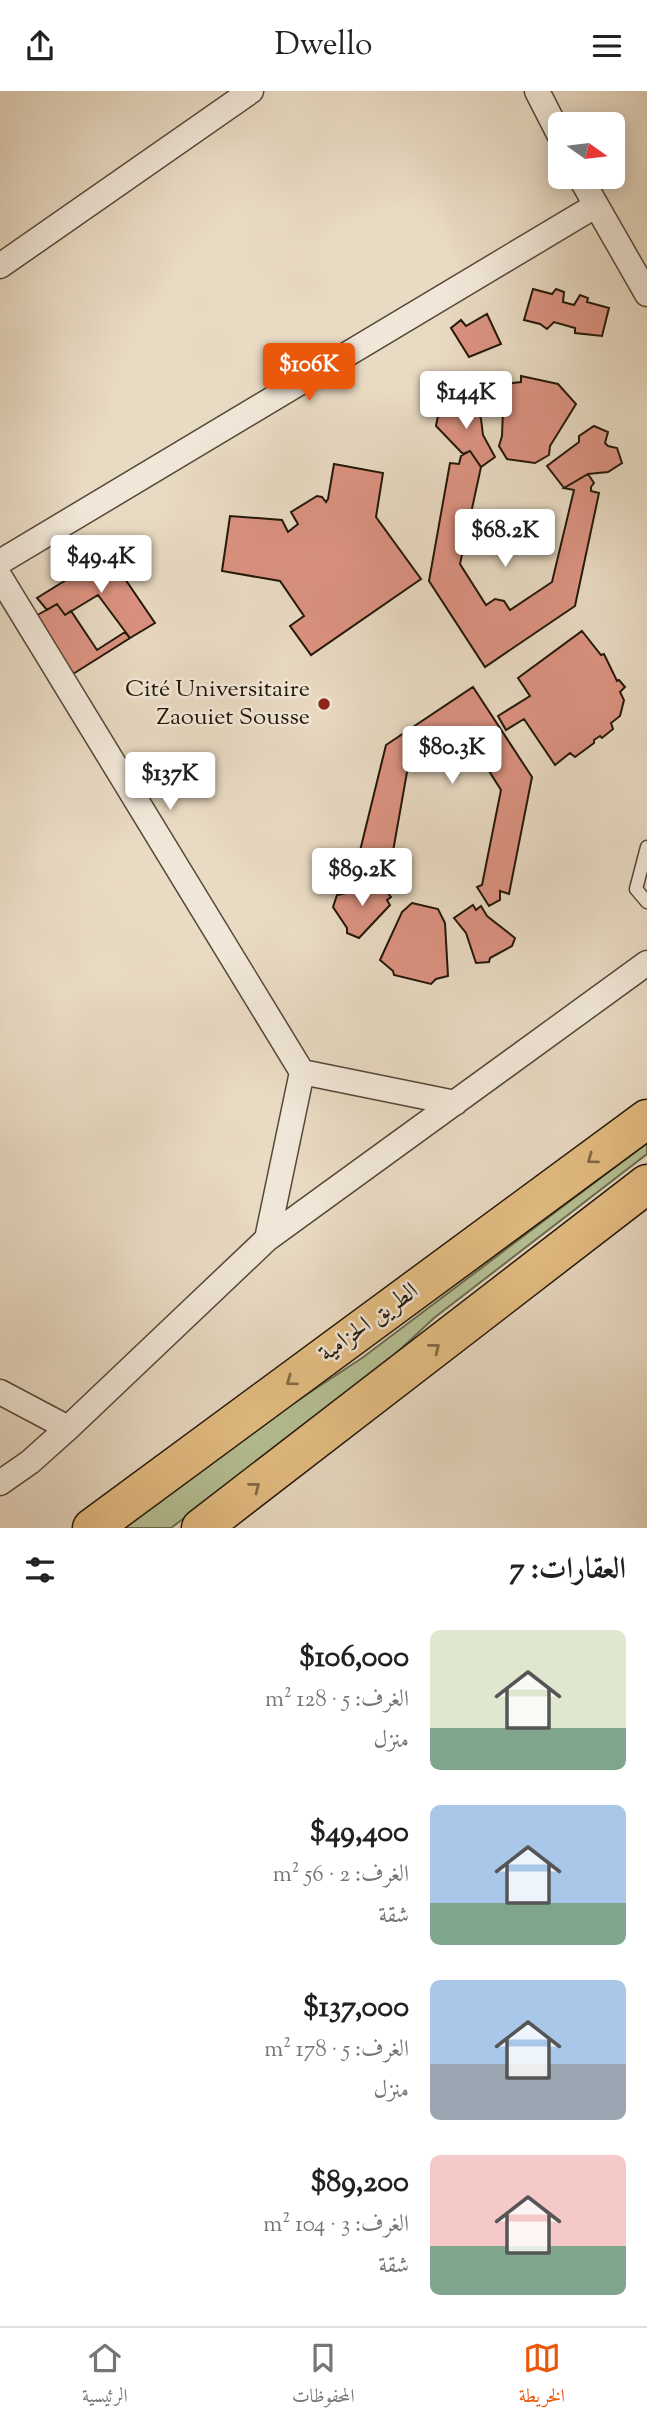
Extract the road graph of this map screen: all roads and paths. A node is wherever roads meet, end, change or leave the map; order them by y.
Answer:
1 (537, 91) edge
2 (247, 92) edge
3 (548, 113) edge
4 (586, 189) edge
5 (595, 206) junction
6 (0, 266) edge
7 (647, 295) edge
8 (0, 562) edge
9 (0, 577) edge
10 (647, 847) edge
11 (647, 902) edge
12 (647, 963) edge
13 (302, 1072) junction
14 (456, 1103) junction
15 (647, 1119) edge
16 (647, 1184) edge
17 (267, 1239) junction
18 (0, 1392) edge
19 (68, 1428) junction
20 (0, 1483) edge
21 (92, 1528) edge
22 (201, 1528) edge

1 - 3 street
2 - 6 street
4 - 5 street
5 - 7 street
5 - 8 street
9 - 13 street
10 - 11 lane
12 - 14 street
13 - 14 street
13 - 17 street
14 - 17 street
15 -> 21 highway, الطريق الحزامية
22 -> 16 highway
17 - 19 street
18 - 19 street
19 - 20 street

